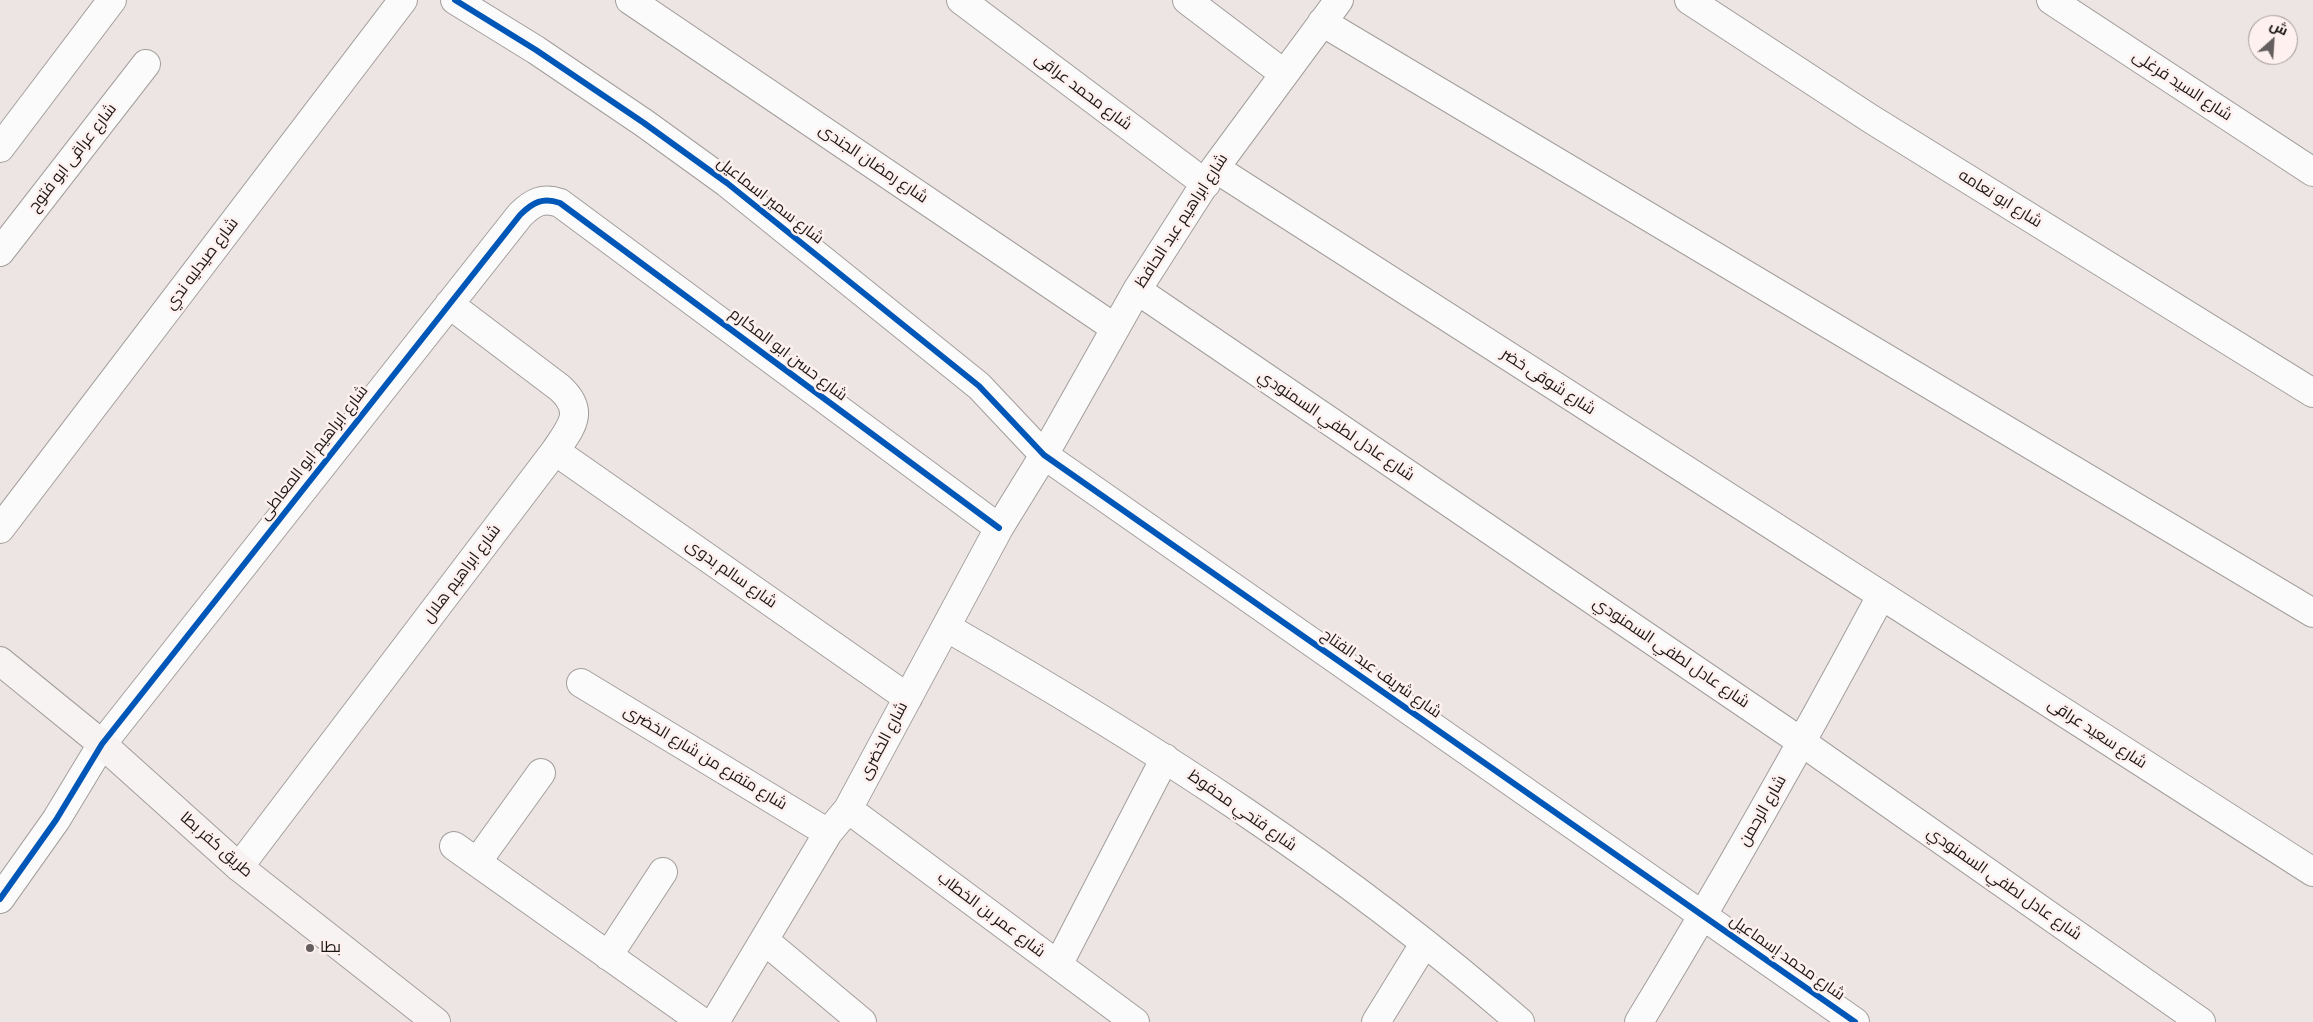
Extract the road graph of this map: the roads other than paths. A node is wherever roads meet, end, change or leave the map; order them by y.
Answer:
1 (112, 0) edge
2 (403, 0) edge
3 (455, 0) edge
4 (630, 0) edge
5 (961, 0) edge
6 (1187, 0) edge
7 (1339, 0) edge
8 (1690, 0) edge
9 (2051, 0) edge
10 (1322, 22) junction
11 (146, 64) dead end
12 (1283, 74) junction
13 (0, 148) edge
14 (2308, 161) edge
15 (1210, 176) junction
16 (560, 203) joint
17 (0, 252) edge
18 (1137, 290) junction
19 (449, 304) junction
20 (1115, 328) junction
21 (2313, 393) edge
22 (555, 451) junction
23 (1044, 455) junction
24 (999, 528) junction
25 (0, 529) edge
26 (1880, 596) junction
27 (2313, 612) edge
28 (946, 627) junction
29 (0, 661) edge
30 (581, 683) dead end
31 (908, 698) junction
32 (1802, 743) junction
33 (102, 744) junction
34 (1164, 758) junction
35 (541, 774) dead end
36 (848, 809) junction
37 (828, 834) junction
38 (454, 846) dead end
39 (477, 862) junction
40 (239, 866) junction
41 (663, 872) dead end
42 (2313, 872) edge
43 (0, 899) edge
44 (1703, 917) junction
45 (764, 940) junction
46 (1424, 944) junction
47 (608, 956) junction
48 (1058, 964) junction
49 (436, 1022) edge
50 (702, 1022) edge
51 (715, 1022) edge
52 (862, 1022) edge
53 (1135, 1022) edge
54 (1376, 1022) edge
55 (1520, 1022) edge
56 (1639, 1022) edge
57 (1855, 1022) edge
58 (2201, 1022) edge

1 - 13 street
2 - 25 street, شارع صيدليه ندي
3 - 23 street, شارع سمير اسماعيل
4 - 20 street, شارع رمضان الجندى
5 - 15 street, شارع محمد عراقى
6 - 12 street
7 - 10 street, شارع ابراهيم عبد الحافظ
8 - 21 street, شارع ابو نعامه
9 - 14 street, شارع السيد فرغلى
10 - 12 street, شارع ابراهيم عبد الحافظ
10 - 27 street
11 - 17 street, شارع عراقى ابو فتوح
12 - 15 street, شارع ابراهيم عبد الحافظ
15 - 18 street, شارع ابراهيم عبد الحافظ
15 - 26 street, شارع شوقى خضر
16 - 19 street, شارع ابراهيم ابو المعاطى
16 - 24 street, شارع حسن ابو المكارم
18 - 20 street, شارع ابراهيم عبد الحافظ
18 - 32 street, شارع عادل لطفي السمنودي
19 - 22 street, شارع ابراهيم هلال
19 - 33 street, شارع ابراهيم ابو المعاطى
20 - 23 street, شارع ابراهيم عبد الحافظ
22 - 31 street, شارع سالم بدوى
22 - 40 street, شارع ابراهيم هلال
23 - 24 street, شارع الخضرى
23 - 44 street, شارع شريف عبد الفتاح
24 - 28 street, شارع الخضرى
26 - 32 street, شارع الرحمن
26 - 42 street, شارع سعيد عراقى
28 - 31 street, شارع الخضرى
28 - 34 street, شارع فتحي محفوظ
29 - 33 street, طريق كفر بطا
30 - 37 street, شارع متفرع من شارع الخضرى
31 - 36 street, شارع الخضرى
32 - 44 street, شارع الرحمن
32 - 58 street, شارع عادل لطفي السمنودي
33 - 40 street, طريق كفر بطا
33 - 43 street, شارع ابراهيم ابو المعاطى
34 - 46 street, شارع فتحي محفوظ
34 - 48 street
35 - 39 street
36 - 37 street, شارع الخضرى
36 - 48 street, شارع عمر بن الخطاب
37 - 45 street, شارع الخضرى
38 - 39 street
39 - 47 street
40 - 49 street, طريق كفر بطا
41 - 47 street
44 - 56 street, شارع الرحمن
44 - 57 street, شارع محمد إسماعيل
45 - 51 street, شارع الخضرى
45 - 52 street
46 - 54 street
46 - 55 street, شارع فتحي محفوظ
47 - 50 street
48 - 53 street, شارع عمر بن الخطاب

